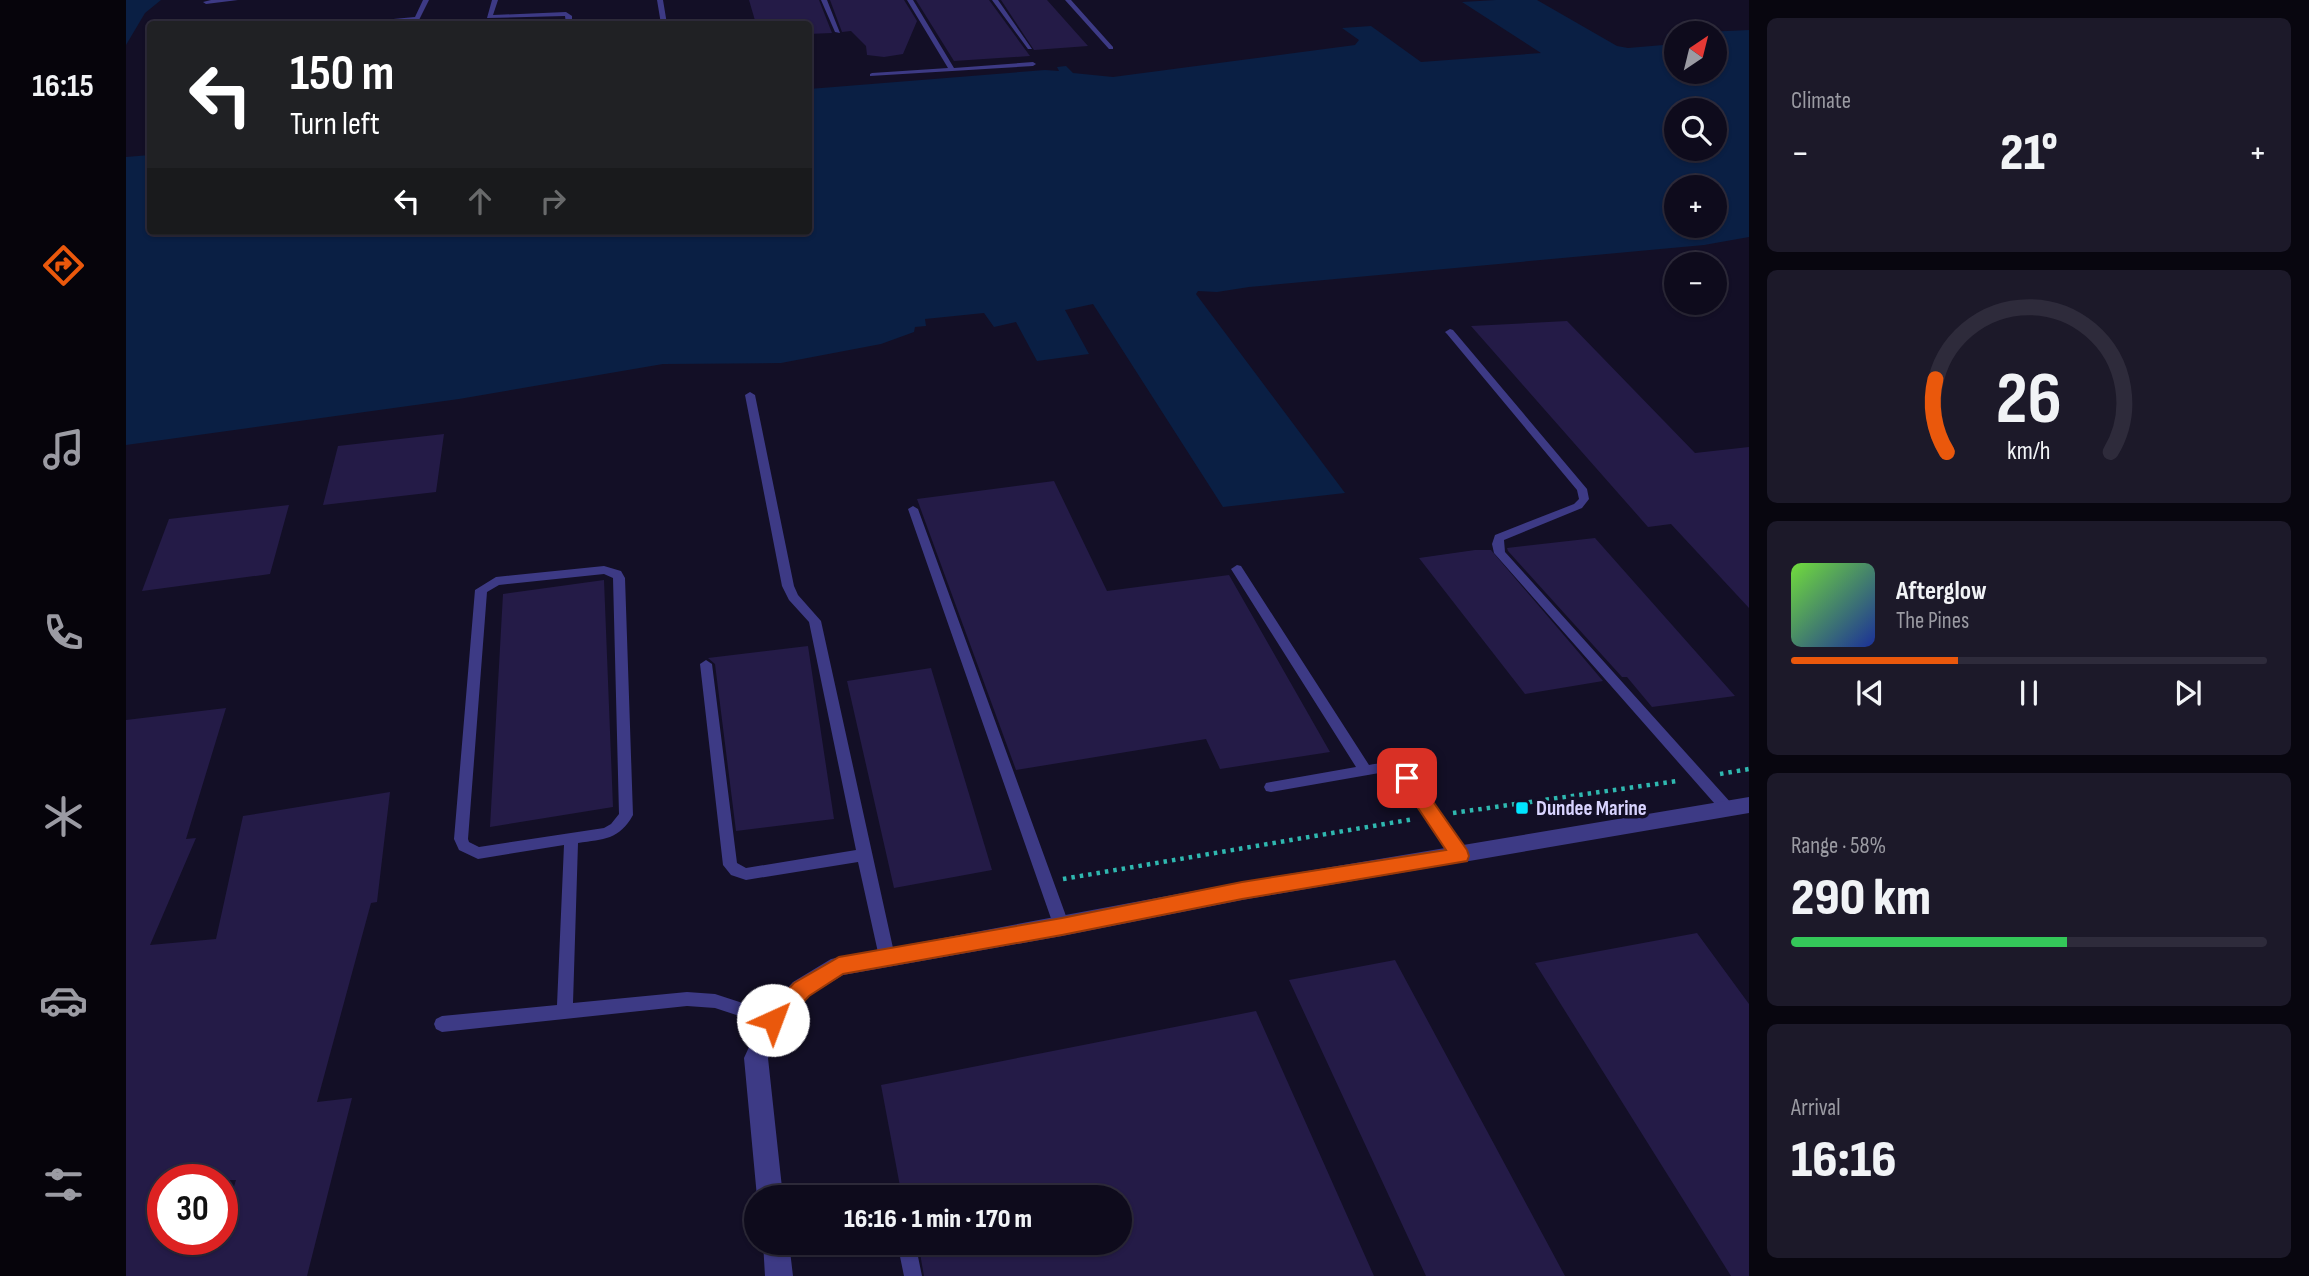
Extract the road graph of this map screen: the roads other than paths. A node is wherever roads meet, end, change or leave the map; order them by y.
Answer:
1 (235, 0) edge
2 (426, 0) edge
3 (495, 0) edge
4 (660, 0) edge
5 (824, 0) edge
6 (910, 0) edge
7 (995, 0) edge
8 (1068, 0) edge
9 (206, 2) dead end
10 (396, 21) edge
11 (569, 21) edge
12 (664, 21) edge
13 (838, 32) dead end
14 (1030, 48) dead end
15 (1111, 48) dead end
16 (1033, 64) dead end
17 (952, 70) junction
18 (872, 75) dead end
19 (1450, 332) dead end
20 (750, 396) dead end
21 (913, 509) dead end
22 (1237, 569) dead end
23 (706, 664) dead end
24 (1364, 770) junction
25 (1271, 786) dead end
26 (1749, 805) edge
27 (1727, 808) junction
28 (571, 838) junction
29 (864, 855) junction
30 (1460, 856) junction
31 (1062, 927) junction
32 (887, 957) junction
33 (565, 1012) junction
34 (773, 1020) junction
35 (442, 1024) dead end
36 (769, 1185) edge
37 (777, 1255) edge
38 (909, 1255) edge
39 (779, 1276) edge
40 (913, 1276) edge

1 - 9 lane
2 - 10 lane
3 - 11 lane
4 - 12 lane
5 - 13 lane
6 - 17 lane
7 - 14 lane
8 - 15 lane
16 - 17 lane
17 - 18 lane
19 - 27 lane
20 - 29 lane
21 - 31 lane
22 - 24 lane
23 - 29 lane
24 - 25 lane
24 - 30 lane
26 - 27 street
27 - 30 street
28 - 28 lane
28 - 33 lane
29 - 32 lane
30 - 31 street
31 - 32 street
32 - 34 street
33 - 34 lane
33 - 35 lane
34 - 36 street
37 - 39 street
38 - 40 lane

